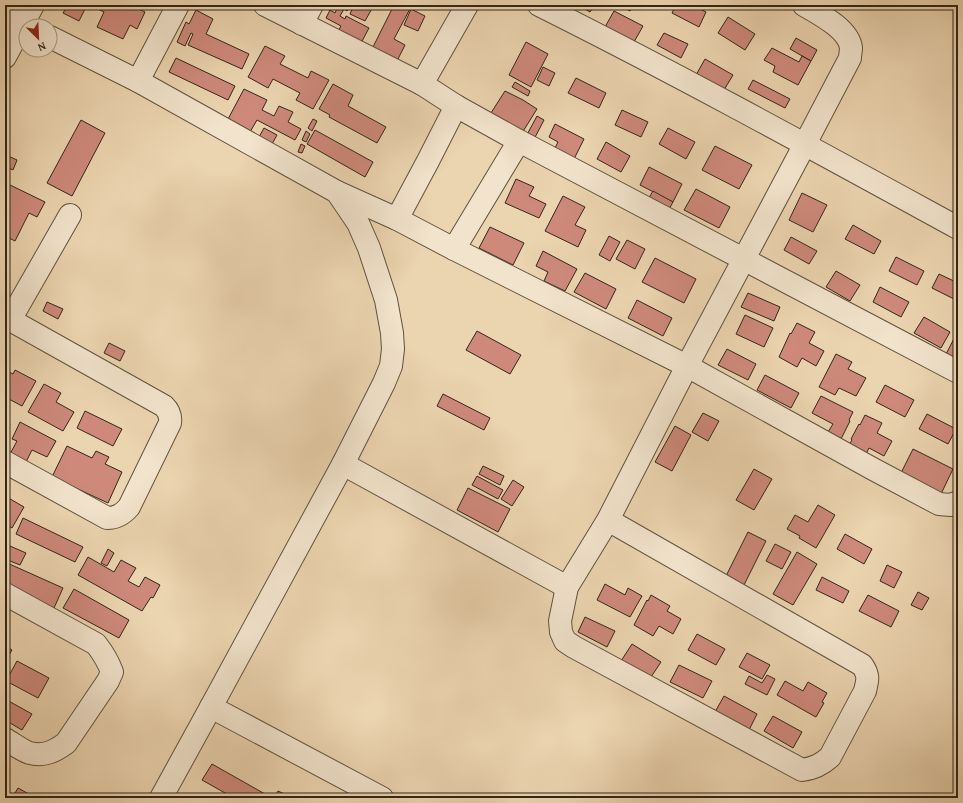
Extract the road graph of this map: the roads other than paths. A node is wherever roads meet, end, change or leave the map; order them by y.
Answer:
1 (178, 5) edge
2 (265, 5) edge
3 (312, 5) edge
4 (466, 5) edge
5 (539, 5) edge
6 (804, 5) edge
7 (22, 17) edge
8 (302, 24) junction
9 (58, 41) edge
10 (5, 57) edge
11 (138, 81) junction
12 (422, 84) junction
13 (456, 106) junction
14 (519, 141) junction
15 (805, 144) junction
16 (337, 192) junction
17 (70, 215) dead end
18 (397, 219) junction
19 (958, 228) edge
20 (454, 248) junction
21 (744, 259) junction
22 (8, 318) edge
23 (688, 366) junction
24 (958, 372) edge
25 (5, 462) edge
26 (342, 464) junction
27 (958, 502) edge
28 (608, 520) junction
29 (567, 587) junction
30 (5, 594) edge
31 (211, 707) junction
32 (5, 739) edge
33 (161, 798) edge
34 (382, 798) edge

1 - 11 street
2 - 8 street
3 - 8 street
4 - 12 street
5 - 15 street
6 - 15 street
7 - 10 street
8 - 12 street
9 - 11 street
11 - 16 street
12 - 13 street
13 - 14 street
13 - 18 street
14 - 20 street
14 - 21 street
15 - 19 street
15 - 21 street
16 - 18 street
16 - 26 street
17 - 22 street
18 - 20 street
20 - 23 street
21 - 23 street
21 - 24 street
22 - 25 street
23 - 27 street
23 - 28 street
26 - 29 street
26 - 31 street
28 - 29 street
28 - 29 street
30 - 32 street
31 - 33 street
31 - 34 street

